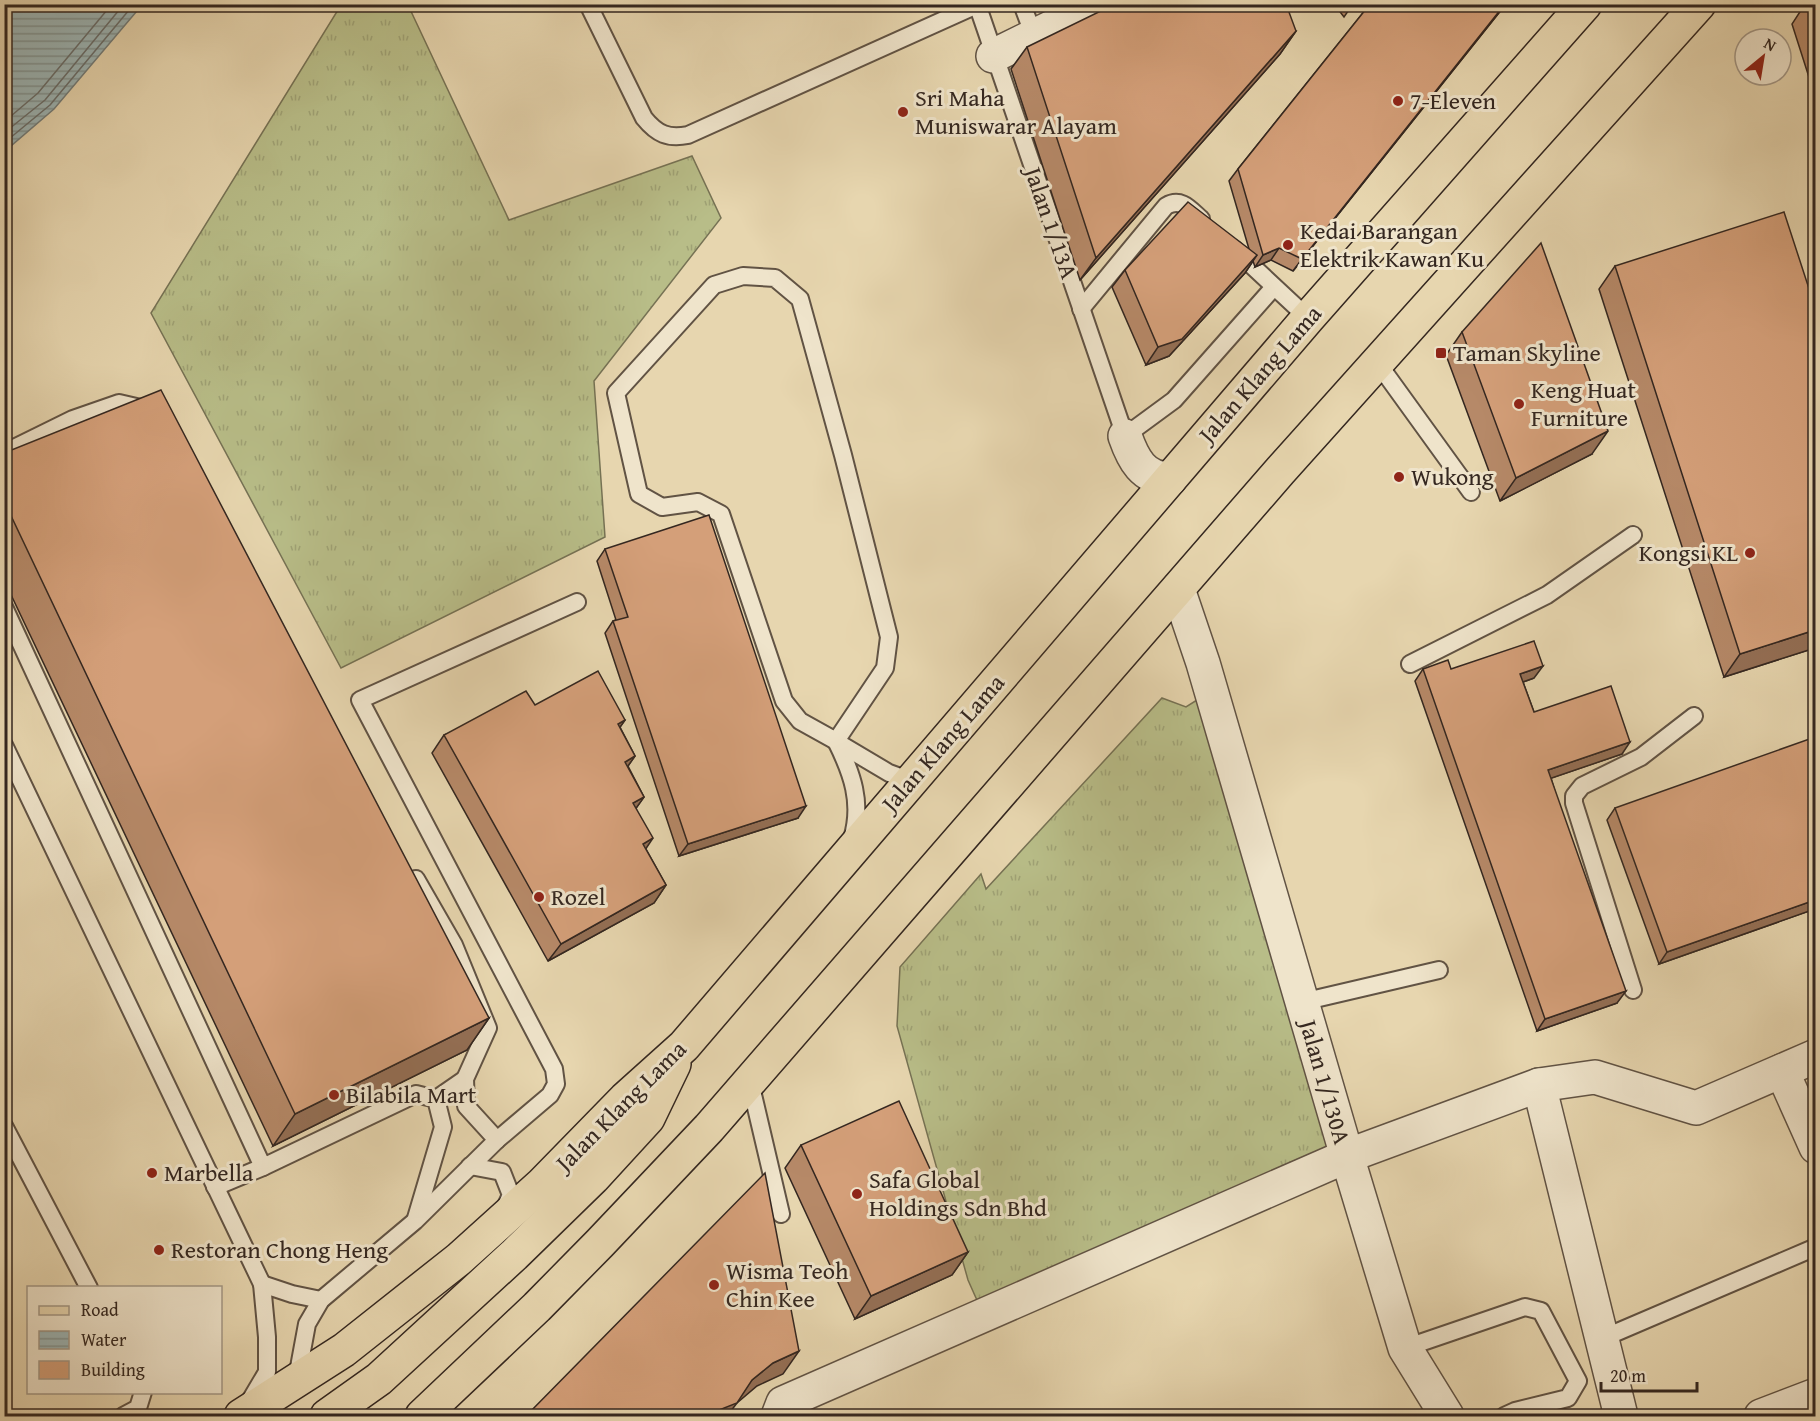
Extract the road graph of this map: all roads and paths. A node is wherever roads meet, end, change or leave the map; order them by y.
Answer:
1 (588, 4) edge
2 (1022, 4) edge
3 (1099, 4) edge
4 (1585, 4) edge
5 (1699, 4) edge
6 (1034, 36) junction
7 (993, 56) junction
8 (1274, 287) junction
9 (1081, 309) junction
10 (1308, 318) junction
11 (1377, 362) junction
12 (157, 421) edge
13 (1125, 436) junction
14 (4, 453) edge
15 (1170, 479) junction
16 (1471, 492) dead end
17 (1633, 535) dead end
18 (1178, 589) junction
19 (577, 602) dead end
20 (4, 607) edge
21 (1410, 664) dead end
22 (1694, 716) dead end
23 (836, 741) junction
24 (4, 745) edge
25 (919, 771) junction
26 (848, 854) junction
27 (407, 863) edge
28 (1439, 970) dead end
29 (1633, 990) dead end
30 (1302, 1002) junction
31 (684, 1046) junction
32 (1815, 1056) edge
33 (1782, 1071) junction
34 (465, 1079) junction
35 (750, 1082) junction
36 (1539, 1085) junction
37 (436, 1099) junction
38 (4, 1126) edge
39 (497, 1140) junction
40 (1815, 1147) edge
41 (1347, 1156) junction
42 (470, 1166) junction
43 (263, 1167) junction
44 (215, 1187) junction
45 (781, 1214) dead end
46 (415, 1221) junction
47 (496, 1225) junction
48 (1815, 1247) edge
49 (262, 1284) junction
50 (88, 1286) edge
51 (321, 1300) junction
52 (1601, 1340) junction
53 (1405, 1348) junction
54 (296, 1382) junction
55 (142, 1394) edge
56 (1815, 1395) edge
57 (123, 1416) edge
58 (241, 1416) edge
59 (327, 1416) edge
60 (422, 1416) edge
61 (778, 1416) edge
62 (1447, 1416) edge
63 (1504, 1416) edge
64 (1621, 1416) edge
65 (1761, 1416) edge

1 - 7 lane, Jalan 1/13A
2 - 6 lane
3 - 6 street
4 - 10 main road, Jalan Klang Lama
5 - 11 main road
6 - 7 street
7 - 9 lane, Jalan 1/13A
8 - 9 lane
8 - 10 lane
8 - 13 lane
9 - 13 lane, Jalan 1/13A
10 - 15 main road, Jalan Klang Lama
11 - 16 lane
11 - 18 main road
12 - 14 lane
13 - 15 street, Jalan 1/13A
15 - 25 main road, Jalan Klang Lama
17 - 21 lane
18 - 30 street, Jalan 1/130A
18 - 35 main road
19 - 39 lane
20 - 43 lane
22 - 29 lane
23 - 23 lane
23 - 25 lane
23 - 26 lane
24 - 44 lane
25 - 26 main road, Jalan Klang Lama
26 - 31 main road, Jalan Klang Lama
27 - 34 lane
28 - 30 lane
30 - 41 street, Jalan 1/130A
31 - 47 main road, Jalan Klang Lama
31 - 59 main road
32 - 33 street, Jalan 1/130A
33 - 36 street, Jalan 1/130A
33 - 40 street
34 - 37 lane
34 - 39 lane
35 - 45 lane
35 - 60 main road
36 - 41 street, Jalan 1/130A
36 - 52 street
37 - 43 lane
37 - 46 lane
38 - 50 lane
39 - 42 lane
41 - 53 street
41 - 61 street
42 - 46 lane
42 - 47 lane
43 - 44 lane
44 - 49 lane
46 - 51 lane
47 - 54 main road, Jalan Klang Lama
48 - 52 lane
49 - 51 lane
49 - 58 lane
51 - 54 lane
52 - 64 street
53 - 62 street
53 - 63 lane
54 - 58 main road, Jalan Klang Lama
55 - 57 lane
56 - 65 street

